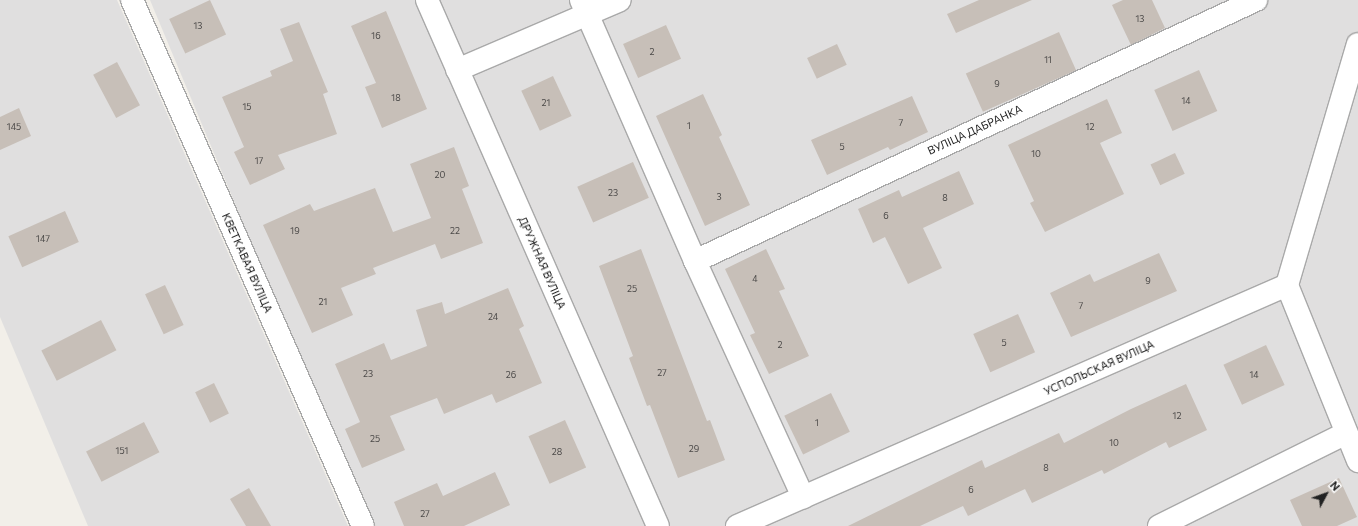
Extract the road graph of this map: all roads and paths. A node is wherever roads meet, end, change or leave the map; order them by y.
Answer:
1 (132, 0) edge
2 (427, 0) edge
3 (620, 0) edge
4 (1256, 0) edge
5 (584, 7) edge
6 (1358, 44) edge
7 (457, 70) junction
8 (695, 261) junction
9 (1288, 285) junction
10 (1346, 433) junction
11 (1358, 461) edge
12 (803, 497) junction
13 (363, 526) edge
14 (658, 526) edge
15 (738, 526) edge
16 (1158, 526) edge

1 - 13 street, КВЕТКАВАЯ ВУЛІЦА
2 - 7 street, ДРУЖНАЯ ВУЛІЦА
3 - 5 street
4 - 8 street, ВУЛІЦА ДАБРАНКА
5 - 7 street
5 - 8 street
6 - 9 street
7 - 14 street, ДРУЖНАЯ ВУЛІЦА
8 - 12 street
9 - 10 street
9 - 12 street, УСПОЛЬСКАЯ ВУЛІЦА
10 - 11 street
10 - 16 street
12 - 15 street, УСПОЛЬСКАЯ ВУЛІЦА

